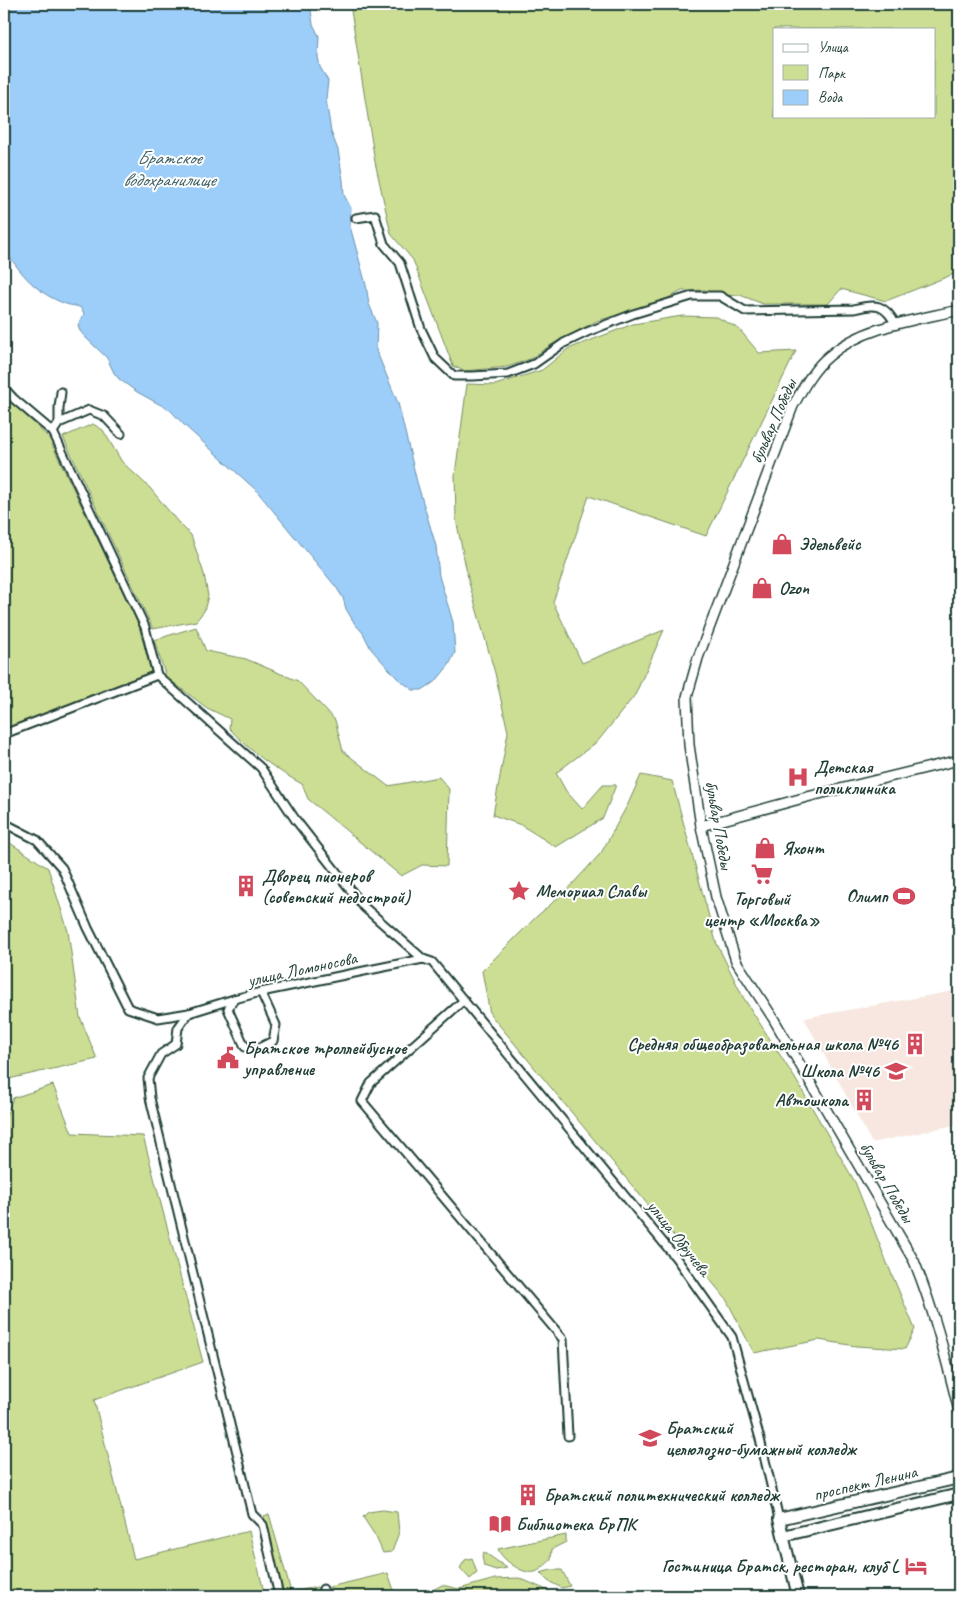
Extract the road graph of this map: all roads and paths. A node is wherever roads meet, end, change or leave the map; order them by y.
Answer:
1 (356, 218) dead end
2 (959, 310) edge
3 (896, 325) junction
4 (4, 388) edge
5 (61, 392) dead end
6 (59, 423) junction
7 (53, 432) junction
8 (122, 434) dead end
9 (157, 674) junction
10 (4, 734) edge
11 (959, 760) edge
12 (4, 823) edge
13 (702, 826) junction
14 (423, 958) junction
15 (261, 992) junction
16 (234, 999) junction
17 (464, 1000) junction
18 (188, 1013) junction
19 (959, 1411) edge
20 (568, 1436) dead end
21 (959, 1478) edge
22 (959, 1494) edge
23 (779, 1519) junction
24 (783, 1536) junction
25 (279, 1596) edge
26 (798, 1596) edge

1 - 3 street
2 - 3 street, бульвар Победы
3 - 13 street, бульвар Победы
4 - 7 street
5 - 6 street
6 - 7 street
6 - 8 street
7 - 9 street
9 - 10 street
9 - 14 street, улица Обручева
11 - 13 street
12 - 18 street, улица Ломоносова
13 - 19 street, бульвар Победы
14 - 15 street, улица Ломоносова
14 - 17 street, улица Обручева
15 - 16 street, улица Ломоносова
15 - 16 street
16 - 18 street, улица Ломоносова
17 - 20 street
17 - 23 street, улица Обручева
18 - 25 street
21 - 23 main road, проспект Ленина
22 - 24 main road, проспект Ленина
23 - 24 main road, улица Обручева
24 - 26 main road, улица Обручева

